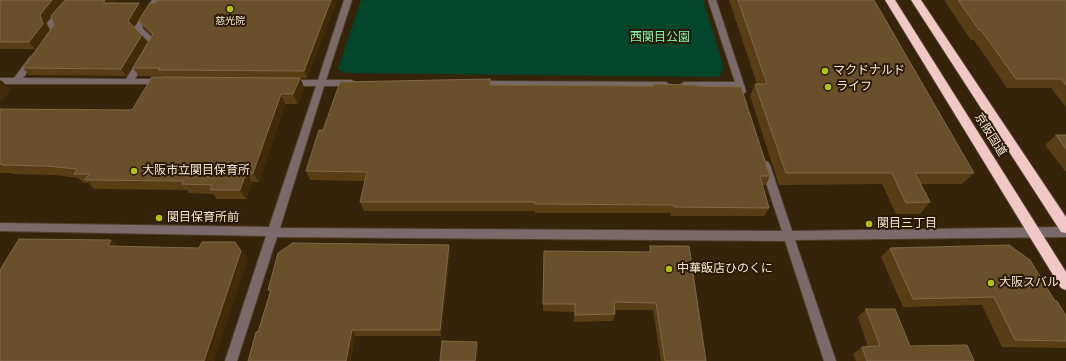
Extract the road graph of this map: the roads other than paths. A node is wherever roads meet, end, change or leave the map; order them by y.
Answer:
1 (70, 0) edge
2 (156, 0) edge
3 (348, 0) edge
4 (712, 0) edge
5 (890, 0) edge
6 (916, 0) edge
7 (0, 81) edge
8 (16, 81) junction
9 (129, 81) junction
10 (174, 82) edge
11 (283, 83) edge
12 (322, 83) junction
13 (361, 83) edge
14 (472, 84) edge
15 (740, 85) junction
16 (745, 100) edge
17 (762, 153) edge
18 (0, 226) edge
19 (1066, 228) edge
20 (272, 232) junction
21 (1034, 232) junction
22 (1066, 232) edge
23 (788, 236) junction
24 (1066, 284) edge
25 (231, 361) edge
26 (830, 361) edge

1 - 8 street
2 - 9 street
3 - 12 street
4 - 15 street
5 - 21 highway, 京阪国道
6 - 19 highway, 京阪国道
7 - 8 street
8 - 9 street
9 - 10 street
11 - 12 street
12 - 13 street
12 - 20 street
14 - 15 street
15 - 16 street
17 - 23 street
18 - 20 street
20 - 23 street
20 - 25 street
21 - 22 street
21 - 23 street
21 - 24 highway, 京阪国道
23 - 26 street

